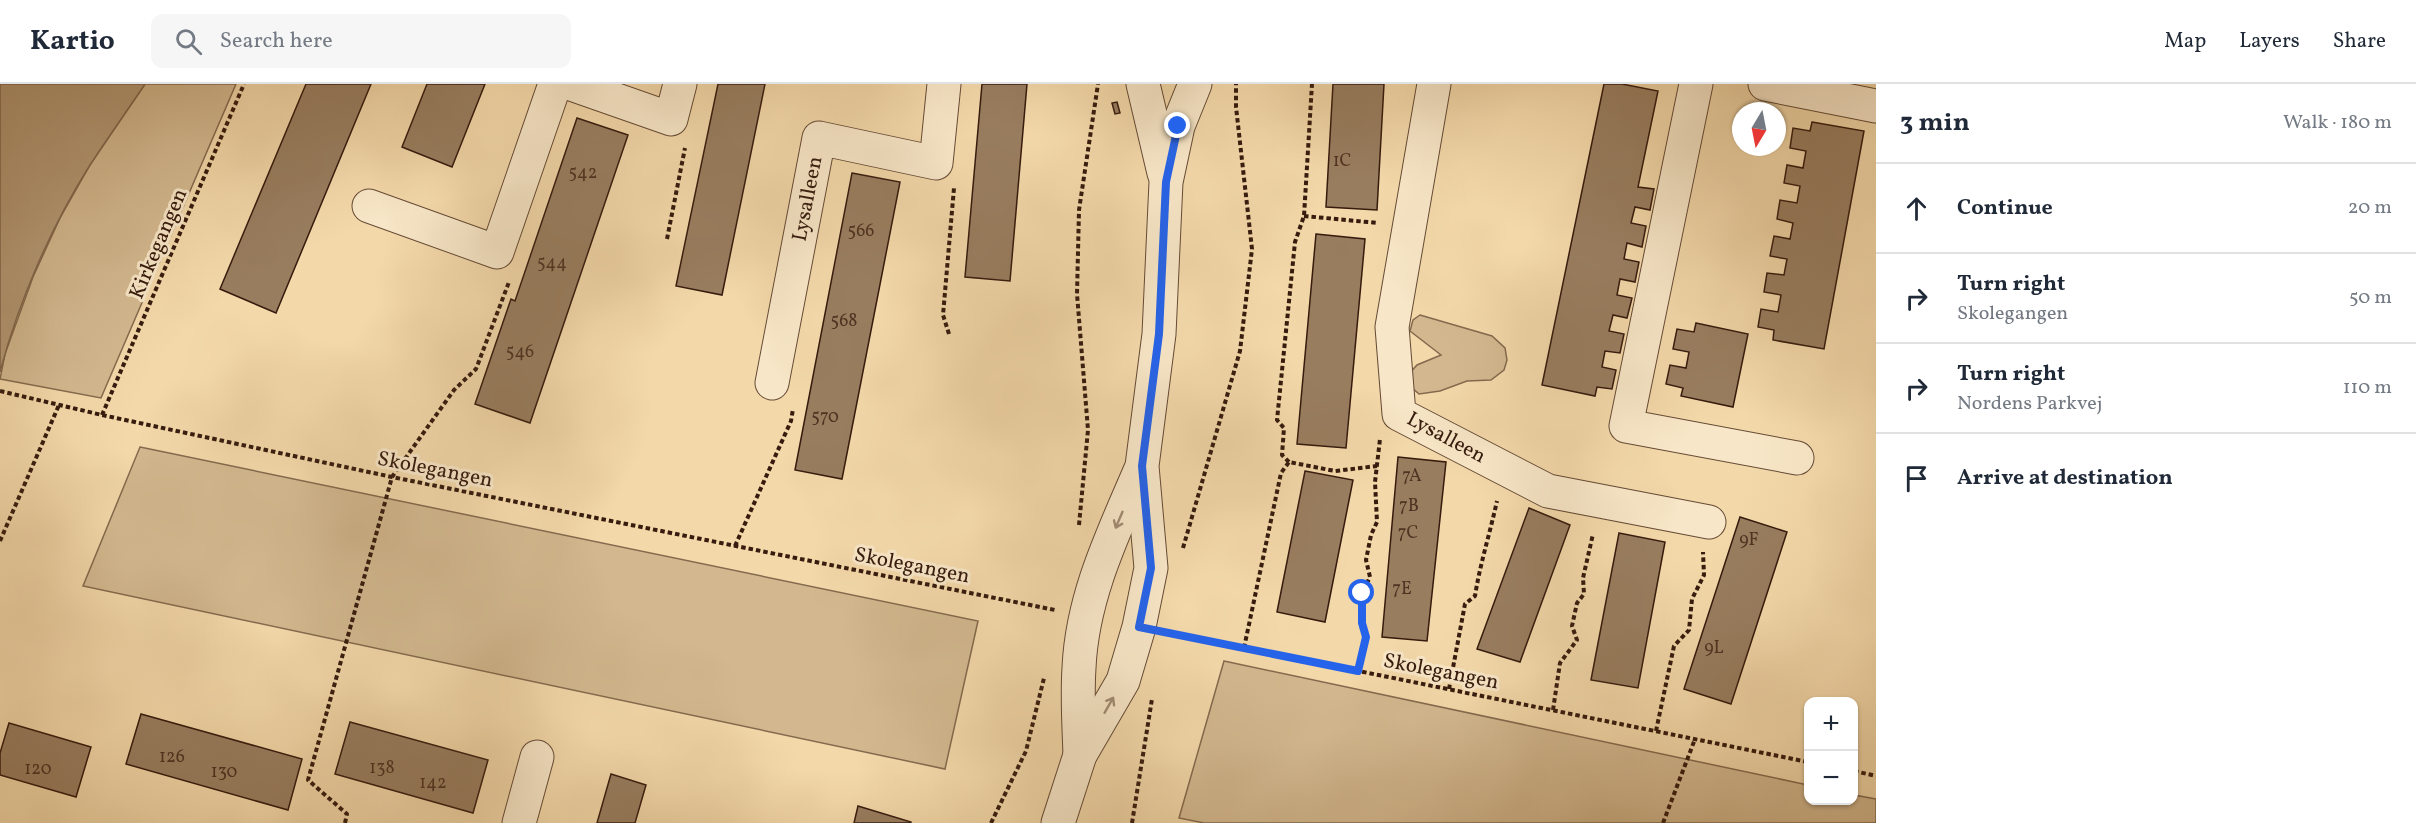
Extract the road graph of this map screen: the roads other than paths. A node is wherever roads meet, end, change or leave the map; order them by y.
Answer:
1 (555, 84) edge
2 (571, 84) edge
3 (680, 84) edge
4 (944, 84) edge
5 (1143, 84) edge
6 (1195, 84) edge
7 (1434, 84) edge
8 (1696, 84) edge
9 (1765, 84) edge
10 (1876, 106) edge
11 (1166, 182) junction
12 (369, 206) dead end
13 (784, 391) road end
14 (1797, 458) dead end
15 (1142, 466) junction
16 (1709, 522) road end
17 (1080, 755) junction
18 (537, 757) dead end
19 (519, 823) edge
20 (1058, 823) edge

1 - 12 street
2 - 3 street
4 - 13 street, Lysalleen
5 - 11 street
6 - 11 street
7 - 16 street, Lysalleen
8 - 14 street
9 - 10 street
11 - 15 street
15 -> 17 street
17 -> 15 street
17 - 20 street
18 - 19 street

